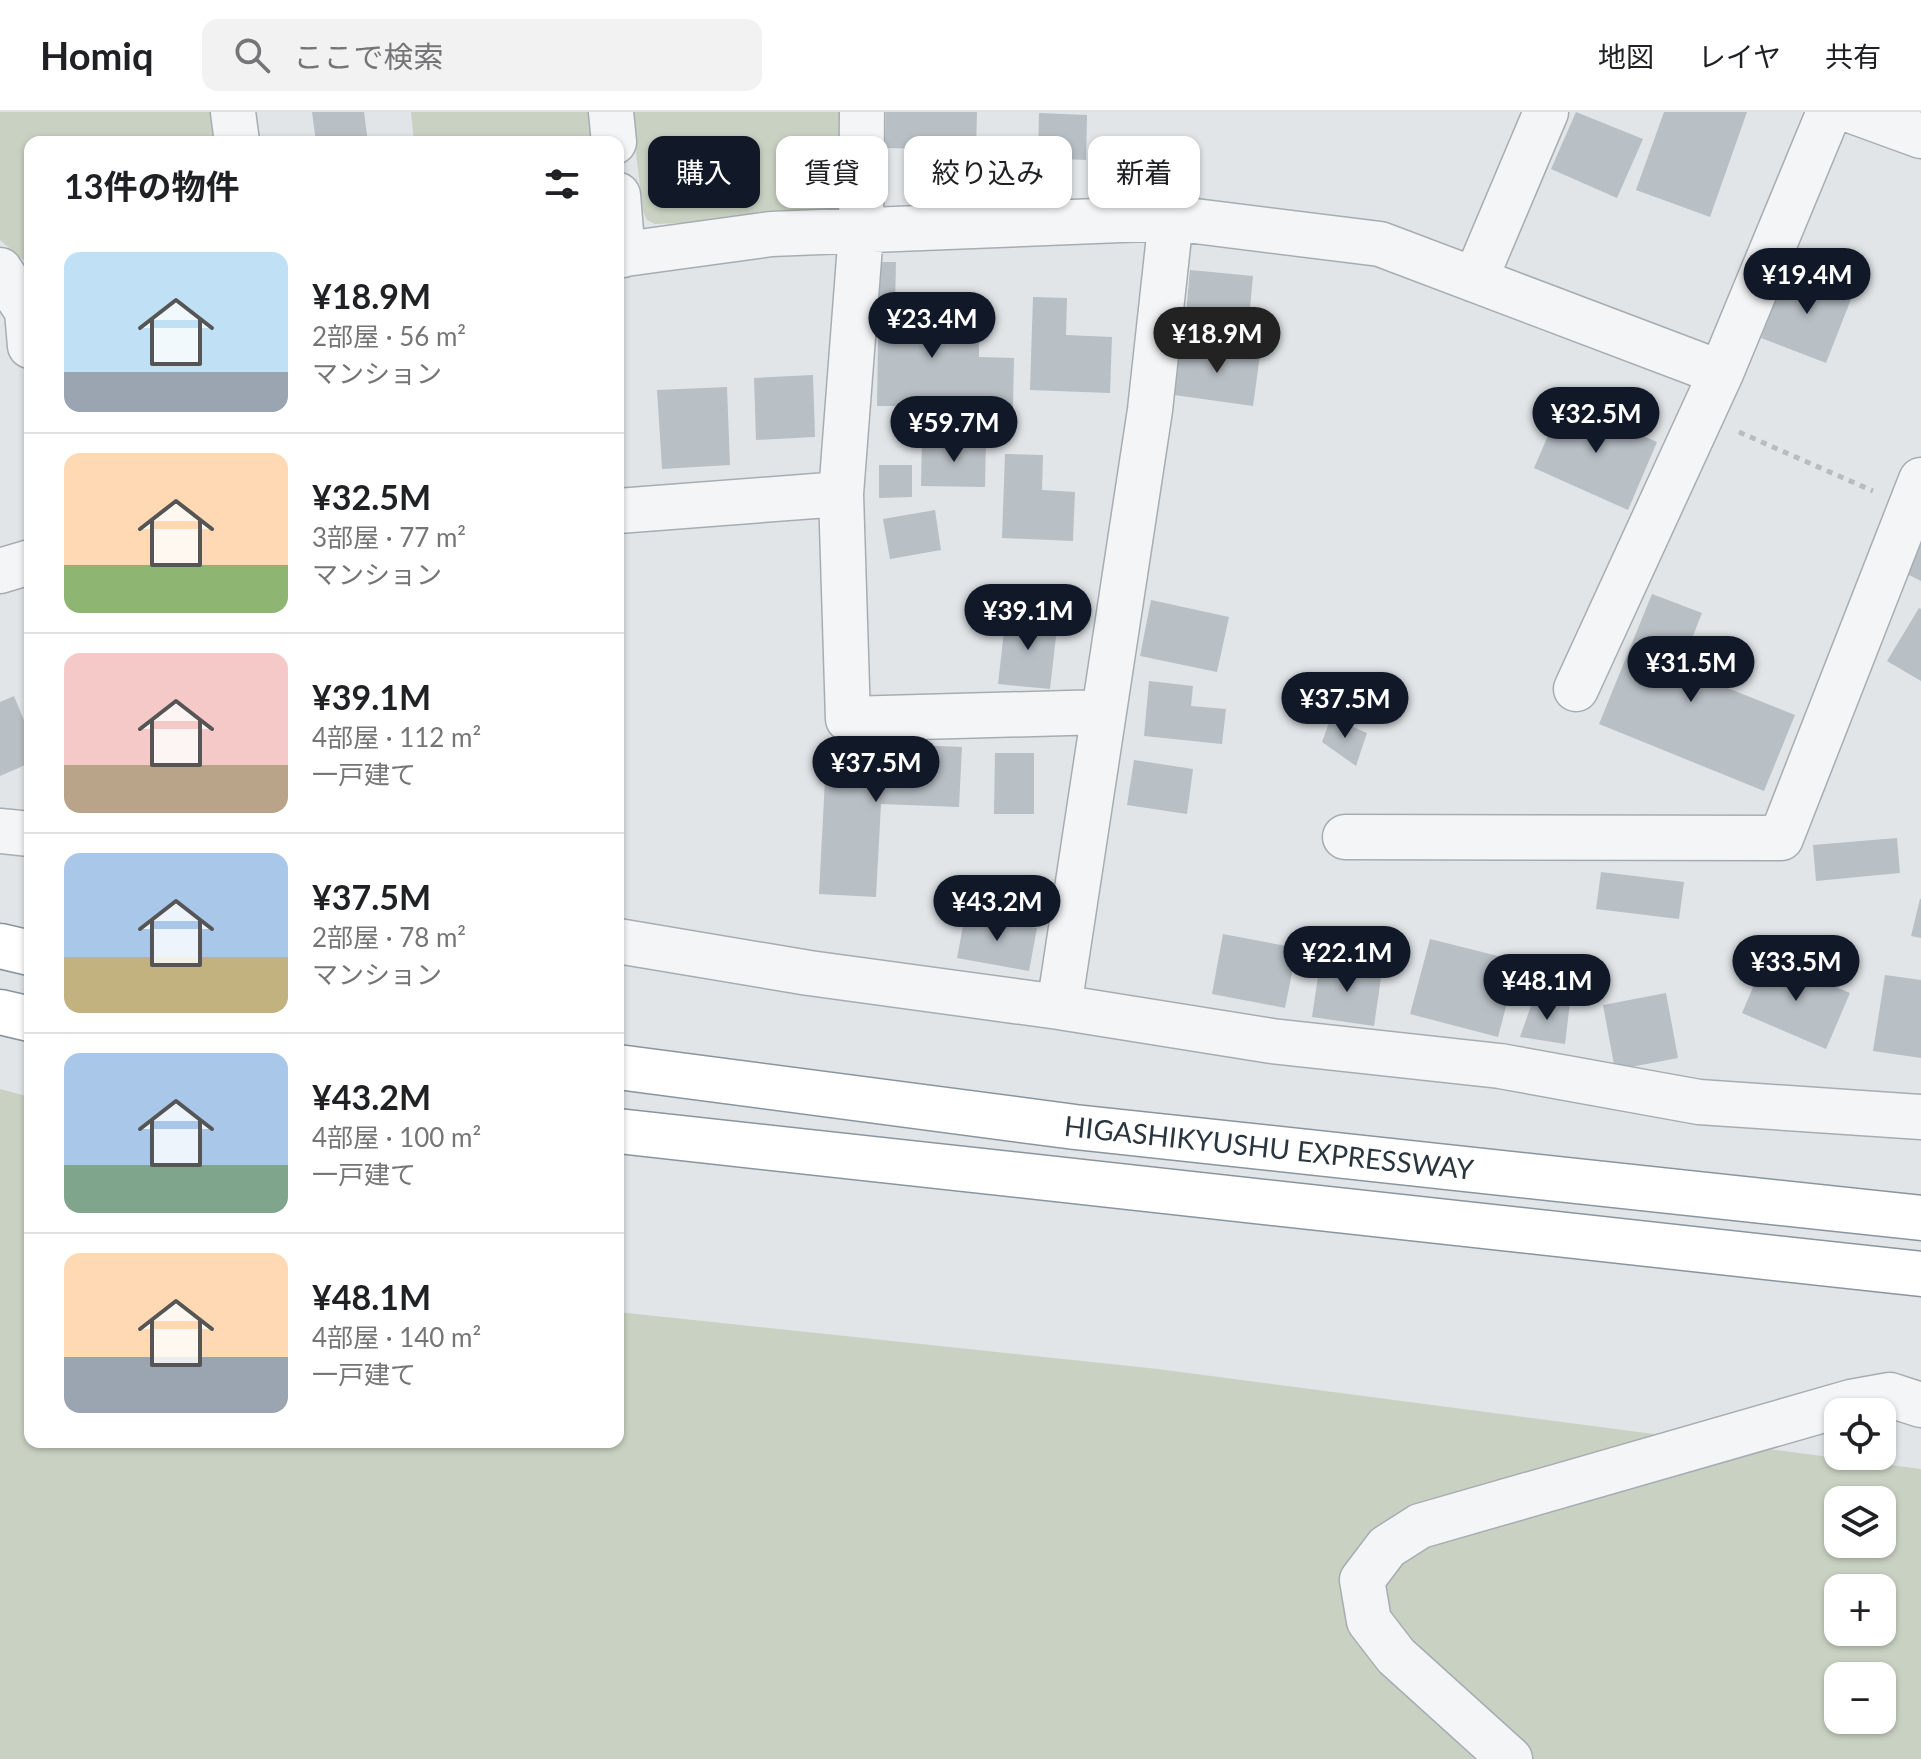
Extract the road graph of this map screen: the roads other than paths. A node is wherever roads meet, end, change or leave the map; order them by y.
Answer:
1 (233, 112) edge
2 (611, 112) edge
3 (862, 112) edge
4 (1546, 112) edge
5 (1829, 112) edge
6 (1855, 112) edge
7 (236, 136) edge
8 (613, 136) edge
9 (1921, 136) edge
10 (1171, 218) junction
11 (861, 232) junction
12 (624, 254) edge
13 (0, 270) edge
14 (1475, 280) junction
15 (22, 322) edge
16 (1721, 373) junction
17 (841, 494) junction
18 (1916, 494) edge
19 (624, 511) edge
20 (24, 564) edge
21 (0, 571) edge
22 (1576, 689) dead end
23 (1103, 712) junction
24 (0, 831) edge
25 (24, 833) edge
26 (1345, 837) dead end
27 (624, 942) edge
28 (0, 946) edge
29 (24, 952) edge
30 (1059, 1007) junction
31 (0, 1012) edge
32 (24, 1018) edge
33 (624, 1068) edge
34 (1921, 1117) edge
35 (624, 1132) edge
36 (1921, 1218) edge
37 (1921, 1274) edge
38 (1921, 1405) edge
39 (1510, 1759) edge

1 - 7 street
2 - 8 street
3 - 11 street
4 - 14 street
5 - 16 street
6 - 9 street
10 - 11 street
10 - 14 street
10 - 23 street
11 - 12 street
11 - 17 street
13 - 15 street
14 - 16 street
16 - 22 street
17 - 19 street
17 - 23 street
18 - 26 street
20 - 21 street
23 - 30 street
24 - 25 street
27 - 30 street
28 - 29 highway
30 - 34 street
31 - 32 highway
33 - 36 highway, HIGASHIKYUSHU EXPRESSWAY
35 - 37 highway, HIGASHIKYUSHU EXPRESSWAY
38 - 39 street

